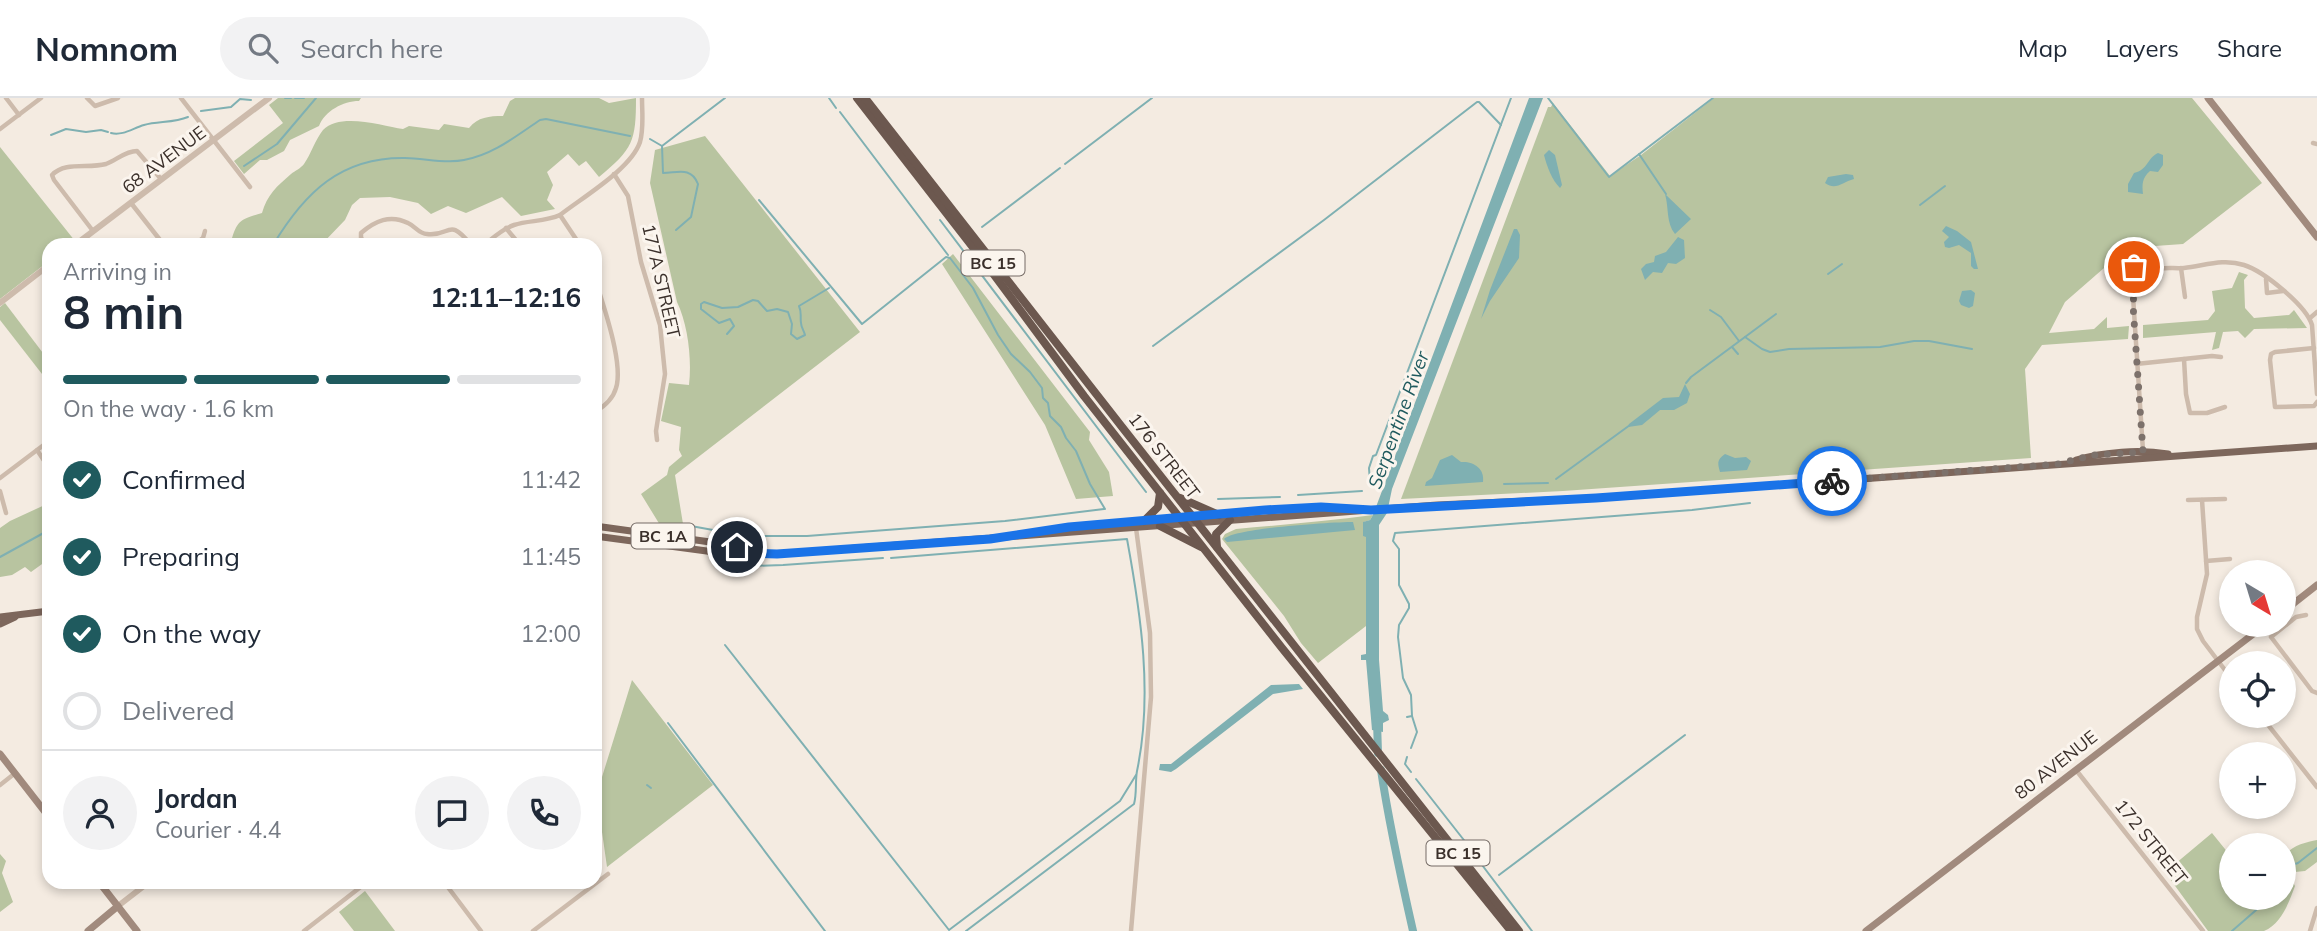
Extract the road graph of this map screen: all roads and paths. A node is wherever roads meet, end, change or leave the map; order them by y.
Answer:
1 (6, 98) edge
2 (41, 98) edge
3 (87, 98) edge
4 (118, 98) edge
5 (181, 98) edge
6 (269, 98) edge
7 (642, 98) edge
8 (857, 98) edge
9 (865, 98) edge
10 (2208, 98) edge
11 (19, 115) junction
12 (0, 130) edge
13 (214, 140) junction
14 (614, 174) junction
15 (161, 179) junction
16 (250, 187) dead end
17 (131, 202) junction
18 (560, 215) junction
19 (506, 228) junction
20 (93, 231) junction
21 (205, 231) dead end
22 (2317, 237) edge
23 (84, 238) edge
24 (159, 238) edge
25 (202, 238) edge
26 (361, 238) edge
27 (465, 238) edge
28 (493, 238) edge
29 (514, 238) edge
30 (575, 238) edge
31 (2181, 268) junction
32 (42, 270) edge
33 (2148, 273) junction
34 (2266, 279) junction
35 (2138, 282) junction
36 (2284, 291) junction
37 (2185, 297) dead end
38 (602, 301) edge
39 (0, 303) edge
40 (2317, 312) edge
41 (2310, 318) junction
42 (2314, 348) junction
43 (2221, 357) dead end
44 (2184, 359) junction
45 (2136, 364) junction
46 (2317, 394) edge
47 (2317, 403) edge
48 (602, 407) edge
49 (2224, 407) dead end
50 (657, 440) dead end
51 (42, 446) edge
52 (2317, 446) edge
53 (37, 450) junction
54 (2143, 452) junction
55 (2120, 454) junction
56 (2178, 456) junction
57 (42, 458) edge
58 (2099, 462) junction
59 (2058, 464) junction
60 (0, 478) edge
61 (0, 491) edge
62 (1160, 493) junction
63 (1176, 496) junction
64 (2225, 499) dead end
65 (2188, 500) dead end
66 (2202, 500) junction
67 (1371, 510) junction
68 (6, 513) dead end
69 (1219, 516) junction
70 (1195, 520) junction
71 (1230, 520) junction
72 (1144, 521) junction
73 (1182, 521) junction
74 (1160, 526) junction
75 (602, 527) edge
76 (1136, 528) junction
77 (1067, 530) junction
78 (602, 537) edge
79 (1217, 547) junction
80 (1205, 549) junction
81 (761, 555) junction
82 (2230, 559) dead end
83 (2206, 561) junction
84 (2317, 585) edge
85 (2296, 602) edge
86 (42, 612) edge
87 (18, 615) junction
88 (2306, 615) dead end
89 (0, 617) edge
90 (0, 624) edge
91 (2249, 637) edge
92 (2218, 661) junction
93 (2317, 693) edge
94 (2270, 728) edge
95 (0, 754) edge
96 (2076, 770) junction
97 (15, 773) junction
98 (0, 785) edge
99 (2317, 787) edge
100 (42, 808) edge
101 (608, 874) dead end
102 (602, 879) edge
103 (105, 889) edge
104 (140, 889) edge
105 (358, 889) edge
106 (448, 889) edge
107 (588, 889) edge
108 (118, 906) junction
109 (2317, 908) edge
110 (88, 931) edge
111 (137, 931) edge
112 (304, 931) edge
113 (481, 931) edge
114 (533, 931) edge
115 (1132, 931) edge
116 (1511, 931) edge
117 (1519, 931) edge
118 (1866, 931) edge
119 (2203, 931) edge
120 (2312, 931) edge

1 - 11 street
2 - 11 street
3 - 4 street
5 - 13 street
6 - 13 street, 68 AVENUE
7 - 14 street
8 - 62 highway, BC 15
9 - 63 highway, 176 STREET / BC 15
10 - 22 main road
11 - 12 street
13 - 15 street, 68 AVENUE
13 - 16 street
14 - 18 street
14 - 50 street, 177A STREET
15 - 17 street, 68 AVENUE
15 - 20 street
17 - 20 street, 68 AVENUE
17 - 24 street
18 - 19 street
18 - 30 street
19 - 28 street
19 - 29 street
20 - 23 street, 68 AVENUE
21 - 25 street
26 - 27 street
31 - 33 street
31 - 34 street
31 - 37 street
32 - 39 street
33 - 35 street
33 - 35 street
34 - 36 street
34 - 36 street
35 - 45 street
36 - 41 street
38 - 48 street
40 - 41 street
41 - 42 street
42 - 46 street
42 - 47 street
43 - 44 street
44 - 45 street
44 - 49 street
45 - 54 street
51 - 53 street
52 - 56 main road
53 - 57 street
53 - 60 street
54 - 55 main road
54 - 56 main road
55 - 58 main road
55 - 59 main road
56 - 58 main road
58 - 59 main road
59 - 67 main road
61 - 68 street
62 - 72 highway
62 - 73 highway, 176 STREET / BC 15
63 - 69 highway
63 - 70 highway, 176 STREET / BC 15
64 - 66 street
65 - 66 street
66 - 83 street
67 - 69 main road
67 - 71 main road
69 - 70 main road
70 - 71 main road
70 - 73 main road, BC 1A
70 - 79 highway, 176 STREET / BC 15
71 - 79 highway
72 - 73 main road, BC 1A
72 - 77 main road, BC 1A
73 - 74 main road, BC 1A
73 - 77 main road
73 - 80 highway, 176 STREET / BC 15
74 - 76 main road, BC 1A
74 - 80 highway
75 - 81 main road, BC 1A
76 - 77 main road, BC 1A
76 - 115 street
77 - 81 main road, BC 1A
78 - 81 main road, BC 1A
79 - 117 highway, 176 STREET / BC 15
80 - 116 highway, 176 STREET / BC 15
82 - 83 street
83 - 92 street
84 - 85 main road
86 - 87 main road
87 - 89 main road
87 - 90 main road
88 - 93 street
91 - 92 main road, 80 AVENUE
92 - 96 main road, 80 AVENUE
94 - 99 street
95 - 97 main road
96 - 118 main road, 80 AVENUE
96 - 119 street, 172 STREET
97 - 98 street
97 - 100 main road
101 - 102 street
103 - 108 main road
104 - 108 street
105 - 112 street
106 - 113 street
107 - 114 street
108 - 110 main road
108 - 111 main road
109 - 120 street

